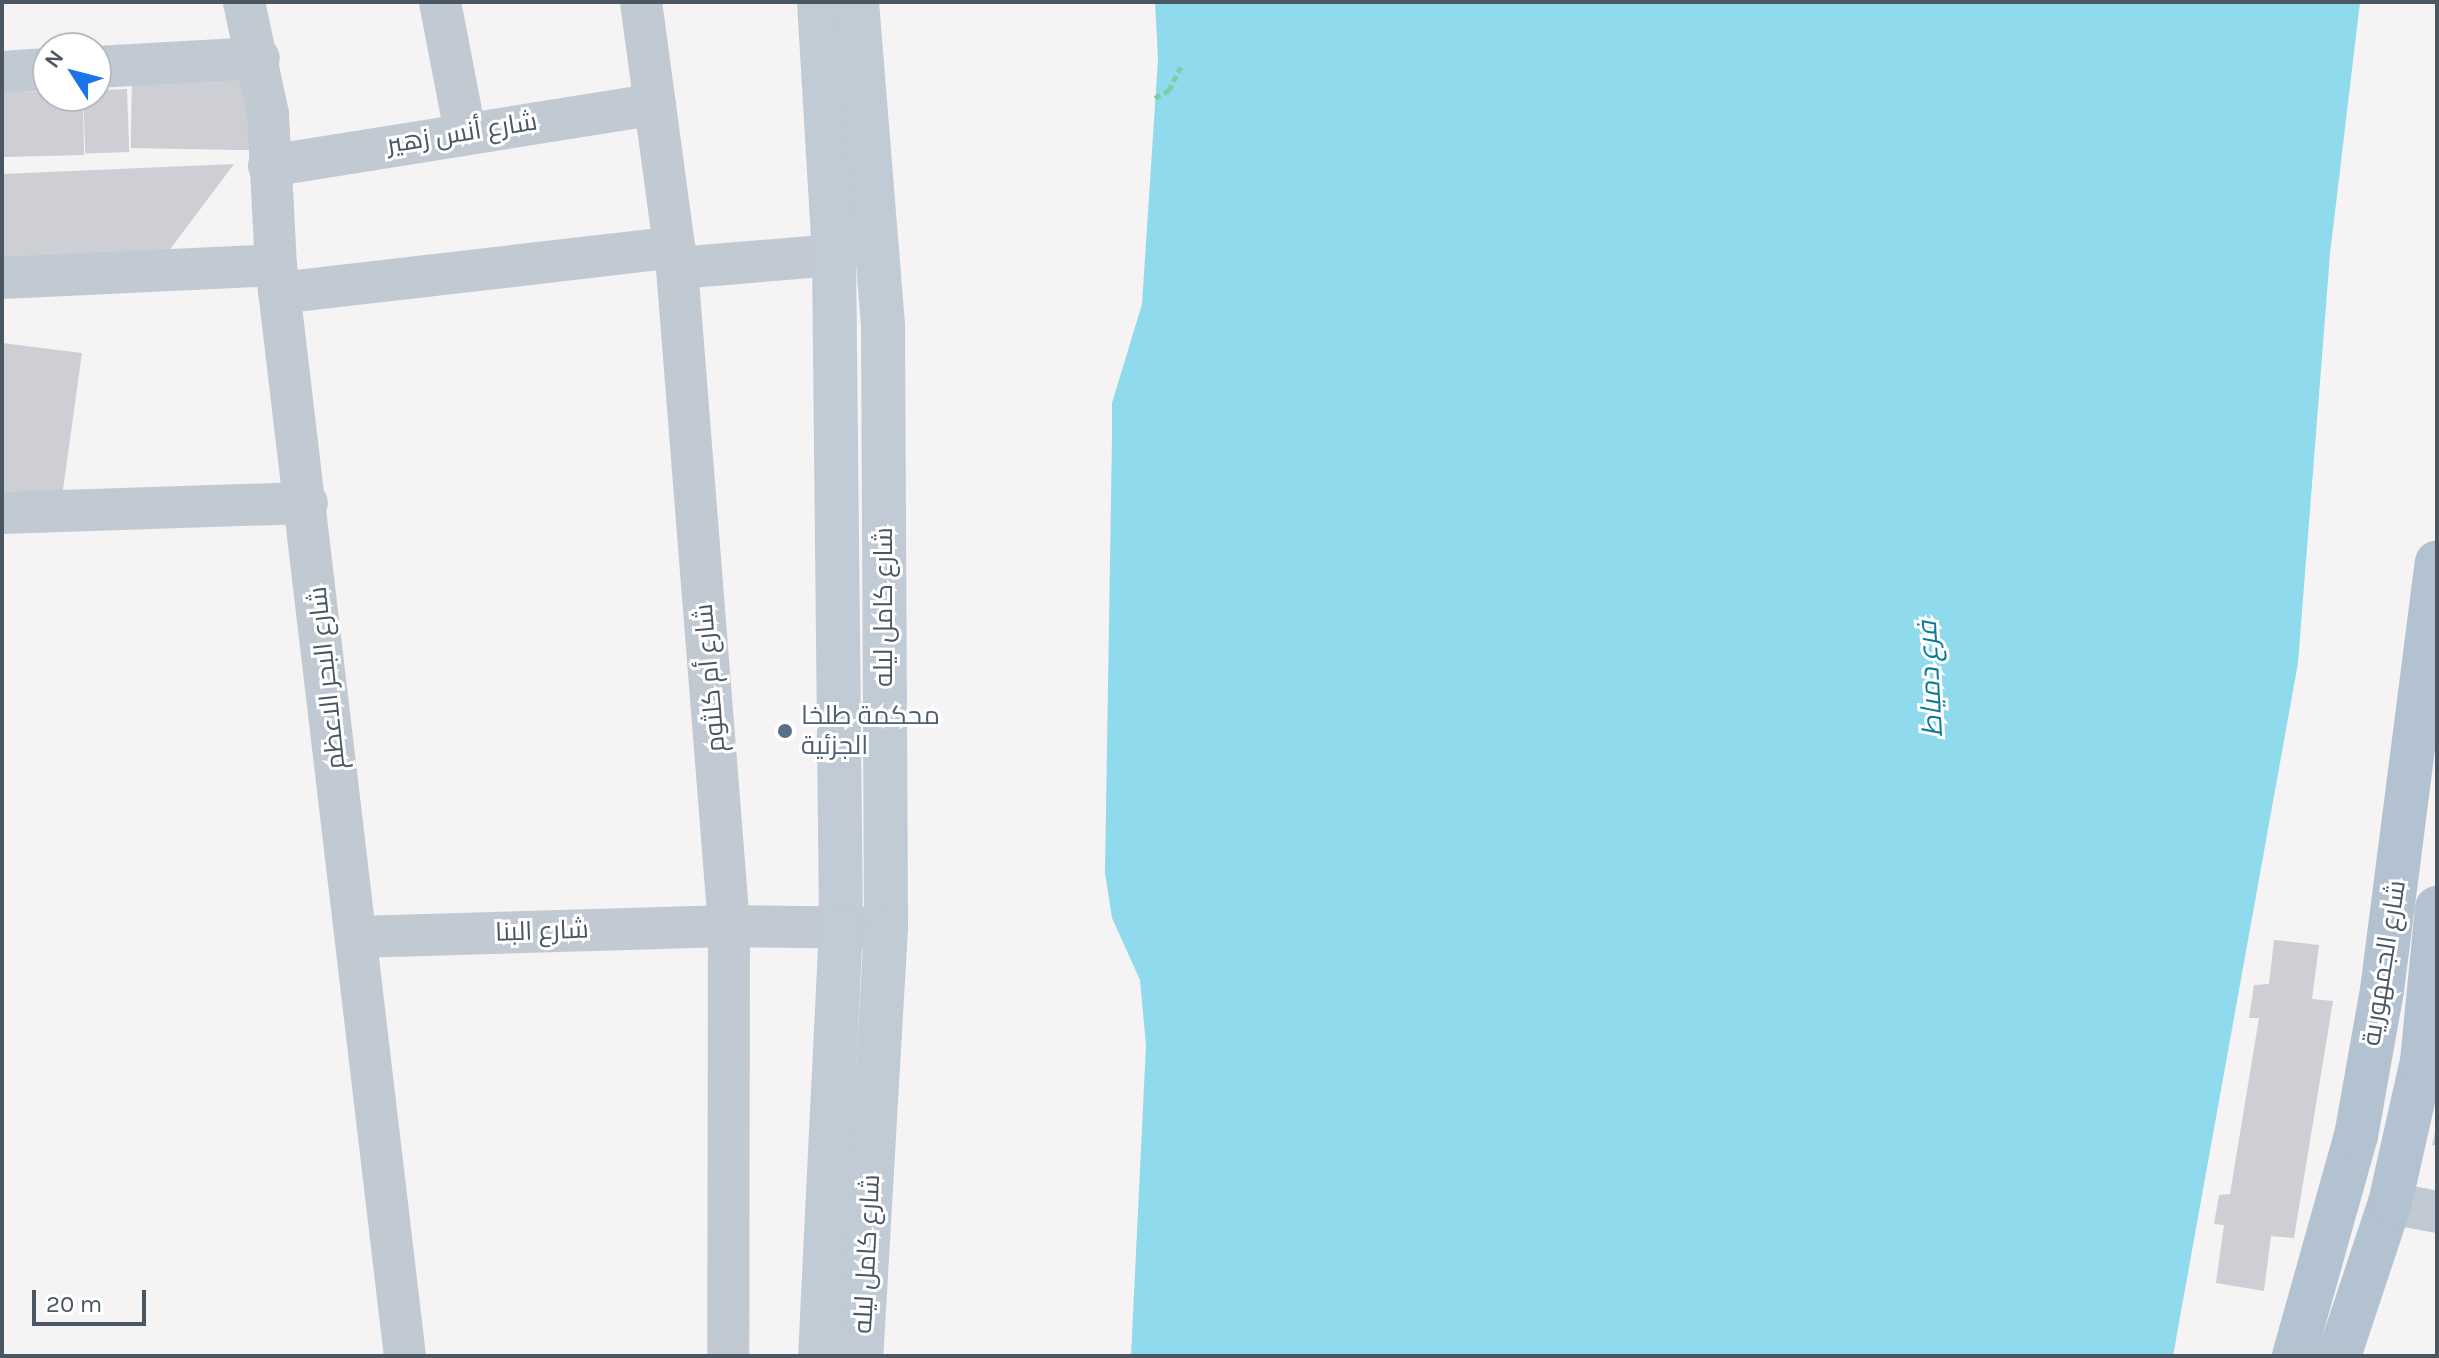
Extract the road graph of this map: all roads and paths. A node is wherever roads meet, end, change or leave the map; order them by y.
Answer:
1 (244, 2) edge
2 (440, 2) edge
3 (641, 2) edge
4 (819, 2) edge
5 (857, 2) edge
6 (259, 58) junction
7 (112, 66) edge
8 (1181, 66) dead end
9 (32, 70) edge
10 (2, 72) edge
11 (1155, 98) dead end
12 (655, 104) junction
13 (465, 132) junction
14 (269, 166) junction
15 (834, 255) junction
16 (676, 258) junction
17 (2, 278) edge
18 (278, 279) junction
19 (307, 503) junction
20 (2, 513) edge
21 (2437, 563) edge
22 (2437, 908) edge
23 (729, 926) junction
24 (841, 928) junction
25 (886, 928) junction
26 (356, 937) junction
27 (2430, 1062) edge
28 (2390, 1203) junction
29 (2437, 1212) edge
30 (405, 1356) edge
31 (728, 1356) edge
32 (820, 1356) edge
33 (861, 1356) edge
34 (2294, 1356) edge
35 (2339, 1356) edge

1 - 6 street, شارع البحر الاعظم
2 - 13 street
3 - 12 street, شارع أم كلثوم
4 - 15 street, شارع كامل ليله
5 - 25 street, شارع كامل ليله
6 - 7 street
6 - 14 street, شارع البحر الاعظم
8 - 11 path
9 - 10 street
12 - 13 street, شارع أنس زهير
12 - 16 street, شارع أم كلثوم
13 - 14 street, شارع أنس زهير
14 - 18 street, شارع البحر الاعظم
15 - 16 street
15 - 24 street, شارع كامل ليله
16 - 18 street
16 - 23 street, شارع أم كلثوم
17 - 18 street
18 - 19 street, شارع البحر الاعظم
19 - 20 street
19 - 26 street, شارع البحر الاعظم
21 - 34 main road, شارع الجمهورية
22 - 27 main road, شارع الجمهورية
23 - 24 street, شارع البنا
23 - 26 street, شارع البنا
23 - 31 street, شارع أم كلثوم
24 - 25 street, شارع البنا
24 - 32 street, شارع كامل ليله
25 - 33 street, شارع كامل ليله
26 - 30 street, شارع البحر الاعظم
27 - 28 main road, شارع الجمهورية
28 - 29 street
28 - 35 main road, شارع الجمهورية

